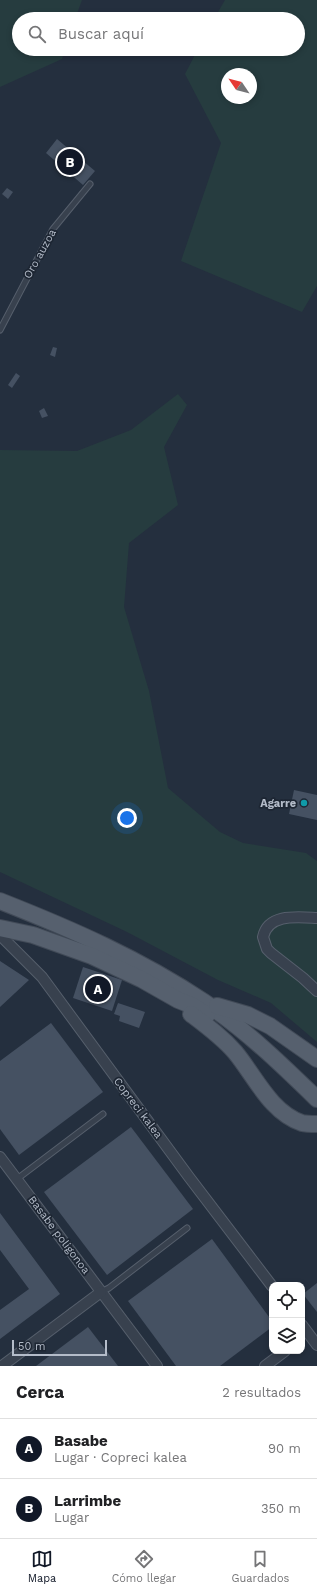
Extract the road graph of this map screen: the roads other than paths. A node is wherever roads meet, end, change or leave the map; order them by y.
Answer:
1 (90, 184) dead end
2 (0, 330) edge
3 (0, 901) edge
4 (317, 918) edge
5 (0, 928) edge
6 (0, 935) edge
7 (317, 991) edge
8 (178, 1000) junction
9 (205, 1002) junction
10 (317, 1059) edge
11 (281, 1064) junction
12 (317, 1099) edge
13 (103, 1114) dead end
14 (310, 1124) edge
15 (0, 1157) edge
16 (17, 1179) junction
17 (187, 1228) dead end
18 (269, 1282) edge
19 (101, 1292) junction
20 (305, 1336) edge
21 (317, 1345) edge
22 (281, 1354) edge
23 (2, 1366) edge
24 (157, 1366) edge
25 (265, 1366) edge

1 - 2 lane, Oro auzoa
3 - 9 main road
4 - 7 street
5 - 8 main road
6 - 18 street, Copreci kalea
8 - 11 main road
8 - 14 main road
9 - 10 main road
9 - 11 main road
11 - 12 main road
13 - 16 lane
15 - 16 street, Basabe poligonoa
16 - 19 street, Basabe poligonoa
17 - 19 lane
19 - 23 street
19 - 24 street, Basabe poligonoa
20 - 21 street
22 - 25 street

